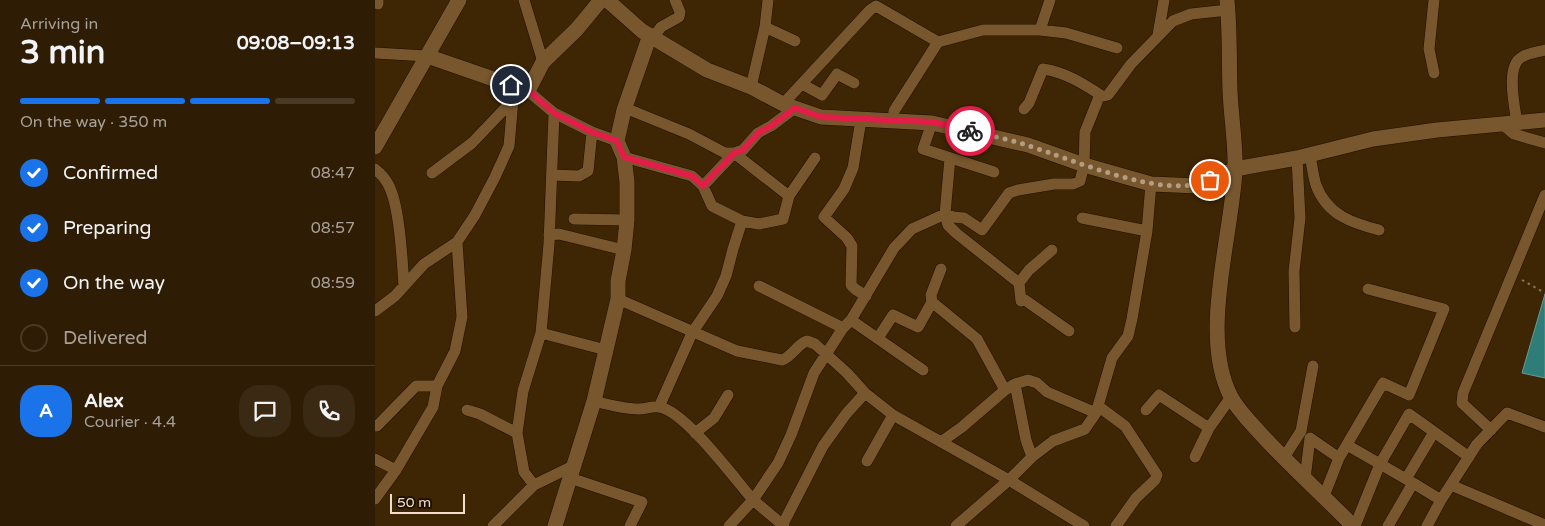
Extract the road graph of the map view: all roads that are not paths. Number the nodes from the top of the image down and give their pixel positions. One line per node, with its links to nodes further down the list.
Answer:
1 (459, 0): 21 (street)
2 (523, 0): 22 (street)
3 (601, 0): 22 (street)
4 (607, 0): 15 (street)
5 (675, 0): 15 (street)
6 (768, 0): 12 (street)
7 (1050, 0): 13 (street)
8 (1164, 0): 14 (street)
9 (1434, 0): 23 (street)
10 (880, 3): 17 (street); 25 (street)
11 (1228, 5): 14 (street); 50 (street)
12 (765, 27): 16 (street); 26 (street)
13 (1040, 30): 17 (street); 18 (street)
14 (1158, 34): 28 (street)
15 (651, 36): 26 (street); 32 (street)
16 (795, 42)
17 (938, 42): 36 (street)
18 (1117, 48)
19 (1545, 50): 38 (street)
20 (375, 53): 21 (street)
21 (427, 56): 27 (street); 42 (street)
22 (543, 62): 27 (street)
23 (1434, 73)
24 (854, 83): 25 (street)
25 (802, 84): 30 (street)
26 (751, 87): 30 (street)
27 (528, 90): 29 (street); 33 (street)
28 (1103, 96): 31 (street); 48 (street)
29 (513, 100): 52 (street); 66 (street)
30 (789, 106): 34 (street); 43 (street)
31 (1024, 109)
32 (624, 110): 40 (street); 43 (street)
33 (554, 113): 39 (street); 53 (street)
34 (861, 120): 36 (street); 74 (street)
35 (1545, 120): 38 (street)
36 (893, 121): 37 (street)
37 (933, 122): 47 (street); 48 (street)
38 (1510, 124): 41 (street); 45 (street)
39 (592, 132): 40 (street); 53 (street)
40 (617, 141): 44 (street)
41 (1545, 143)
42 (375, 147)
43 (734, 153): 55 (street); 57 (street)
44 (624, 157): 55 (street); 61 (street)
45 (1304, 157): 50 (street); 63 (street); 79 (street)
46 (815, 158): 57 (street)
47 (950, 158): 51 (street); 58 (street)
48 (1084, 165): 54 (street); 58 (street)
49 (375, 169): 71 (street)
50 (1235, 169): 54 (street); 92 (street)
51 (994, 172)
52 (432, 173)
53 (552, 175): 65 (street)
54 (1151, 184): 64 (street)
55 (703, 186): 62 (street)
56 (1545, 195): 102 (street)
57 (789, 196): 62 (street)
58 (945, 214): 70 (street); 74 (street)
59 (1082, 218): 64 (street)
60 (574, 219): 61 (street)
61 (627, 220): 67 (street)
62 (742, 221): 82 (street)
63 (1379, 230)
64 (1147, 231): 96 (street)
65 (549, 235): 67 (street); 81 (street)
66 (457, 242): 71 (street); 88 (street)
67 (624, 250): 75 (street)
68 (1052, 250): 70 (street)
69 (941, 269): 76 (street)
70 (1019, 283): 80 (street)
71 (404, 286): 77 (street)
72 (759, 286): 78 (street)
73 (1368, 289): 107 (street)
74 (866, 296): 78 (street)
75 (618, 299): 82 (street); 84 (street)
76 (932, 302): 83 (street); 89 (street)
77 (375, 311)
78 (847, 324): 83 (street); 85 (street)
79 (1295, 327)
80 (1069, 332)
81 (541, 333): 84 (street); 104 (street)
82 (692, 333): 85 (street); 94 (street)
83 (878, 338): 87 (street)
84 (606, 350): 93 (street)
85 (827, 355): 90 (street); 125 (street)
86 (1313, 366): 113 (street)
87 (923, 370)
88 (437, 386): 99 (street); 116 (street)
89 (1010, 387): 96 (street); 106 (street); 108 (street)
90 (865, 393): 98 (street); 133 (street)
91 (728, 396): 105 (street)
92 (1231, 397): 101 (street); 113 (street)
93 (594, 401): 94 (street); 117 (street)
94 (659, 407): 105 (street)
95 (467, 410): 104 (street)
96 (1097, 410): 108 (street); 137 (street)
97 (1146, 410): 101 (street)
98 (893, 416): 106 (street); 114 (street)
99 (375, 426)
100 (1545, 427): 102 (street)
101 (1209, 428): 109 (street)
102 (1491, 430): 110 (street)
103 (1434, 432): 110 (street); 115 (street); 120 (street)
104 (517, 433): 121 (street)
105 (695, 433): 125 (street)
106 (941, 442): 119 (street)
107 (1347, 445): 111 (street); 115 (street)
108 (1032, 457): 119 (street)
109 (1195, 457)
110 (1469, 457): 122 (street)
111 (1339, 458): 118 (street); 123 (street)
112 (375, 459): 116 (street)
113 (1283, 459): 118 (street)
114 (867, 461)
115 (1381, 464): 120 (street); 138 (street)
116 (396, 470): 124 (street)
117 (572, 472): 121 (street); 130 (street); 131 (street)
118 (1305, 479): 123 (street)
119 (1009, 480): 127 (street); 134 (street)
120 (1410, 481): 126 (street); 139 (street)
121 (534, 485): 129 (street)
122 (1451, 485): 126 (street); 128 (street)
123 (1324, 496): 138 (street)
124 (375, 499)
125 (753, 500): 132 (street); 133 (street)
126 (1441, 500): 140 (street)
127 (1066, 516): 135 (street); 136 (street)
128 (1545, 525)
129 (493, 526)
130 (555, 526)
131 (630, 526)
132 (729, 526)
133 (783, 526)
134 (956, 526)
135 (1060, 526)
136 (1084, 526)
137 (1116, 526)
138 (1354, 526)
139 (1388, 526)
140 (1427, 526)

